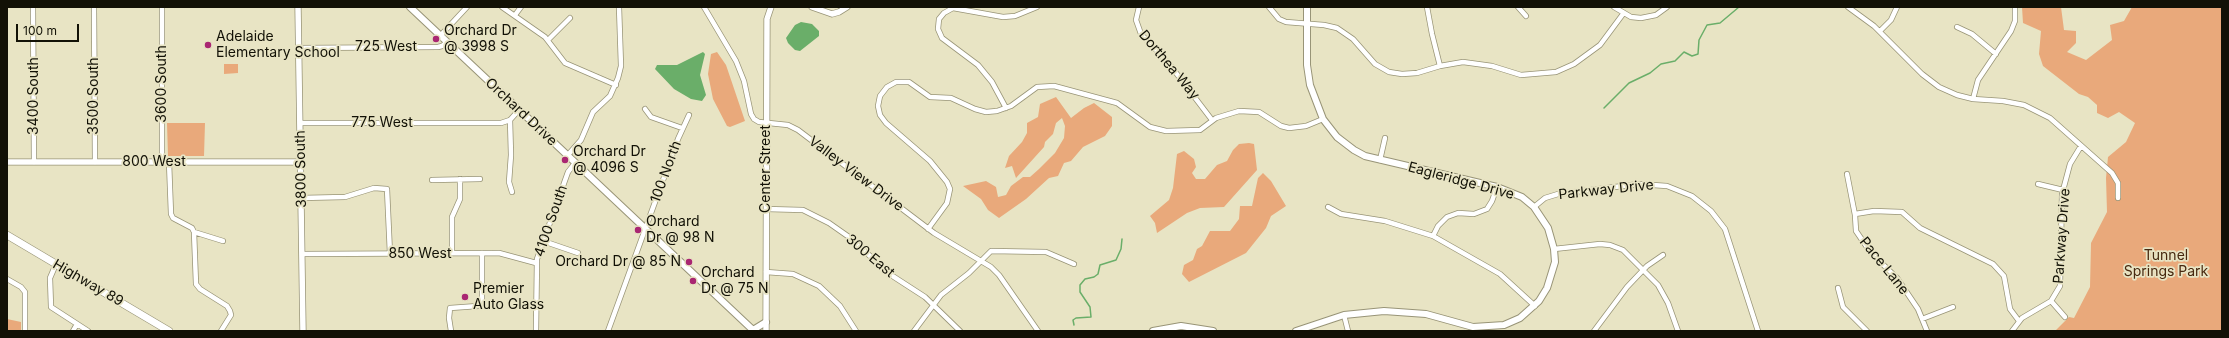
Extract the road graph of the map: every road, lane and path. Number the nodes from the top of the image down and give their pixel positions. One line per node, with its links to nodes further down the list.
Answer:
1 (33, 7): 55 (street, 3400 South)
2 (94, 7): 56 (street, 3500 South)
3 (162, 7): 57 (street, 3600 South)
4 (298, 7): 35 (street, 3800 South)
5 (410, 7): 32 (main road, Orchard Drive)
6 (467, 7): 32 (street)
7 (502, 7): 26 (street)
8 (521, 7): 26 (street)
9 (619, 7): 38 (street)
10 (704, 7): 47 (street, Valley View Drive)
11 (771, 7): 47 (street, Center Street)
12 (812, 7): 13 (street)
13 (847, 7)
14 (1037, 7): 40 (street)
15 (1139, 7): 46 (street, Dorthea Way)
16 (1269, 7): 29 (street)
17 (1307, 7): 29 (main road, Eagleridge Drive)
18 (1428, 7): 37 (street)
19 (1518, 7): 27 (street)
20 (1614, 7): 25 (street)
21 (1667, 7): 25 (street)
22 (1848, 7): 31 (street)
23 (1898, 7): 31 (street)
24 (2015, 7): 36 (street)
25 (1624, 14): 37 (street)
26 (515, 16): 33 (street)
27 (1526, 16)
28 (570, 18): 33 (street)
29 (1307, 24): 37 (street); 44 (main road, Eagleridge Drive)
30 (1957, 27): 36 (street)
31 (1880, 31): 39 (street)
32 (440, 36): 34 (main road, Orchard Drive)
33 (548, 40): 38 (street)
34 (447, 42): 35 (street, 725 West); 42 (main road, Orchard Drive)
35 (298, 48): 48 (street, 3800 South)
36 (1996, 54): 39 (street)
37 (1440, 66)
38 (616, 85): 52 (street)
39 (1973, 99): 51 (street)
40 (1006, 108): 46 (street); 75 (street)
41 (645, 109): 49 (street)
42 (519, 110): 45 (street); 52 (main road, Orchard Drive)
43 (689, 115): 49 (street, 100 North)
44 (1323, 119): 46 (street); 53 (main road, Eagleridge Drive)
45 (510, 120): 48 (street, 775 West); 68 (street)
46 (1212, 120)
47 (766, 122): 73 (street, Center Street); 75 (street, Valley View Drive)
48 (300, 123): 59 (street, 3800 South)
49 (682, 128): 76 (street, 100 North)
50 (1385, 138): 53 (street)
51 (2081, 146): 67 (street, Parkway Drive); 70 (street)
52 (567, 156): 60 (main road, Orchard Drive)
53 (1380, 160): 66 (main road, Eagleridge Drive)
54 (7, 162): 55 (street, 800 West)
55 (34, 162): 56 (street, 800 West)
56 (95, 162): 57 (street, 800 West)
57 (162, 162): 58 (street, 800 West)
58 (169, 162): 59 (street, 800 West); 77 (street)
59 (300, 162): 69 (street, 3800 South)
60 (575, 163): 76 (main road, Orchard Drive); 80 (street, 4100 South)
61 (1847, 174): 74 (street, Pace Lane)
62 (460, 179): 63 (street); 64 (street); 87 (street)
63 (480, 179)
64 (432, 180)
65 (2038, 184): 67 (street)
66 (1497, 187): 72 (main road, Eagleridge Drive); 79 (street)
67 (2063, 190): 97 (street, Parkway Drive)
68 (512, 192)
69 (301, 198): 85 (street, 3800 South); 86 (street)
70 (2118, 198)
71 (1328, 207): 79 (street)
72 (1534, 207): 82 (main road, Eagleridge Drive); 129 (street, Parkway Drive)
73 (766, 209): 94 (street, Center Street); 98 (street, 300 East)
74 (1855, 214): 103 (street, Pace Lane); 104 (street)
75 (928, 229): 89 (street, Valley View Drive)
76 (646, 230): 108 (main road, Orchard Drive); 117 (street, 100 North)
77 (194, 232): 81 (street); 113 (street)
78 (7, 235): 91 (main road, Highway 89)
79 (1433, 236): 99 (street)
80 (543, 240): 84 (street); 90 (street, 4100 South)
81 (223, 242)
82 (1554, 249): 93 (street); 99 (main road, Eagleridge Drive)
83 (482, 253): 87 (street, 850 West); 90 (street, 850 West); 115 (street)
84 (578, 253)
85 (302, 254): 86 (street, 850 West); 114 (street, 3800 South)
86 (390, 254): 87 (street, 850 West)
87 (452, 254)
88 (1663, 255): 93 (street)
89 (980, 260): 92 (street); 98 (street); 122 (street, Valley View Drive)
90 (536, 263): 116 (street, 4100 South)
91 (56, 264): 106 (street); 112 (main road, Highway 89)
92 (1074, 264)
93 (1644, 269): 127 (street); 128 (street)
94 (766, 272): 105 (street, Center Street); 119 (street)
95 (7, 279): 109 (street)
96 (1838, 288): 130 (street)
97 (2051, 301): 102 (street); 104 (street, Parkway Drive)
98 (933, 304): 120 (street); 121 (street, 300 East)
99 (1535, 306): 107 (main road, Eagleridge Drive)
100 (1953, 307): 103 (street)
101 (1344, 315): 107 (main road, Eagleridge Drive); 125 (main road, Eagleridge Drive); 126 (street)
102 (2065, 317)
103 (1922, 319): 131 (street, Pace Lane)
104 (2019, 321): 132 (street, Parkway Drive)
105 (766, 322): 108 (main road); 118 (street, Center Street)
106 (77, 324): 110 (street); 111 (street)
107 (1485, 329)
108 (754, 330)
109 (25, 331)
110 (74, 331)
111 (88, 331)
112 (169, 331)
113 (221, 331)
114 (303, 331)
115 (451, 331)
116 (536, 331)
117 (608, 331)
118 (766, 331)
119 (856, 331)
120 (914, 331)
121 (960, 331)
122 (1038, 331)
123 (1153, 331): 124 (main road)
124 (1213, 331)
125 (1296, 331)
126 (1348, 331)
127 (1594, 331)
128 (1678, 331)
129 (1758, 331)
130 (1867, 331)
131 (1927, 331)
132 (2012, 331)

